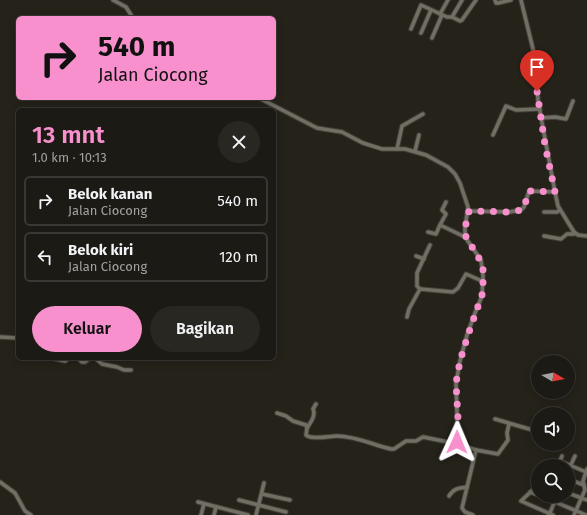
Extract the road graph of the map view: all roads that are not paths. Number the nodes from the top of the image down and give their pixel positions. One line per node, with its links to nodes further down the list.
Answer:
1 (113, 0): 10 (street)
2 (448, 0): 9 (street)
3 (462, 0): 11 (street)
4 (476, 0): 11 (street)
5 (495, 0): 6 (street)
6 (509, 0)
7 (521, 0): 17 (street)
8 (431, 10): 9 (street); 12 (street); 13 (street)
9 (441, 14): 11 (street); 14 (street)
10 (132, 16)
11 (452, 18)
12 (411, 29)
13 (421, 33)
14 (432, 38)
15 (263, 100): 22 (street)
16 (573, 101): 19 (street)
17 (540, 109): 19 (street); 21 (street)
18 (423, 114): 22 (street)
19 (541, 118): 24 (street)
20 (419, 135): 23 (street)
21 (493, 135)
22 (397, 149): 23 (street)
23 (415, 151): 27 (street)
24 (555, 192): 26 (street); 27 (street)
25 (446, 202): 29 (street)
26 (560, 210): 28 (street); 33 (street)
27 (469, 211): 34 (street)
28 (544, 212)
29 (440, 225): 30 (street); 34 (street)
30 (428, 232)
31 (574, 234): 32 (street)
32 (544, 236)
33 (587, 236)
34 (466, 237): 38 (street)
35 (430, 245): 37 (street)
36 (416, 256): 37 (street)
37 (424, 259): 39 (street)
38 (482, 281): 39 (street); 51 (street)
39 (420, 289): 40 (street)
40 (407, 317)
41 (0, 337): 42 (street)
42 (16, 338)
43 (97, 360): 44 (street)
44 (131, 370)
45 (316, 404): 49 (street)
46 (277, 413): 49 (street)
47 (494, 419): 48 (street)
48 (509, 424): 50 (street); 52 (street)
49 (307, 428): 51 (street)
50 (531, 431)
51 (458, 444): 52 (street)
52 (476, 450): 63 (street)
53 (562, 456): 55 (street)
54 (575, 456): 56 (street)
55 (561, 459)
56 (574, 459)
57 (575, 466): 58 (street)
58 (586, 470): 62 (street)
59 (0, 482): 83 (street)
60 (575, 482): 62 (street)
61 (264, 483): 65 (street)
62 (584, 485): 68 (street)
63 (467, 487): 66 (street); 81 (street)
64 (530, 492): 82 (street)
65 (262, 494): 70 (street); 76 (street)
66 (450, 496)
67 (575, 496): 68 (street)
68 (582, 498): 71 (street); 79 (street)
69 (239, 500): 76 (street)
70 (290, 500)
71 (587, 500)
72 (198, 502): 75 (street)
73 (554, 503): 82 (street)
74 (560, 503): 79 (street)
75 (204, 504): 77 (street); 84 (street)
76 (259, 505): 80 (street); 88 (street)
77 (216, 507): 78 (street); 85 (street)
78 (227, 510): 86 (street); 87 (street)
79 (576, 510): 90 (street); 91 (street)
80 (286, 512)
81 (462, 513): 89 (street)
82 (551, 514)
83 (31, 515)
84 (201, 515)
85 (214, 515)
86 (225, 515)
87 (248, 515)
88 (256, 515)
89 (473, 515)
90 (574, 515)
91 (586, 515)

